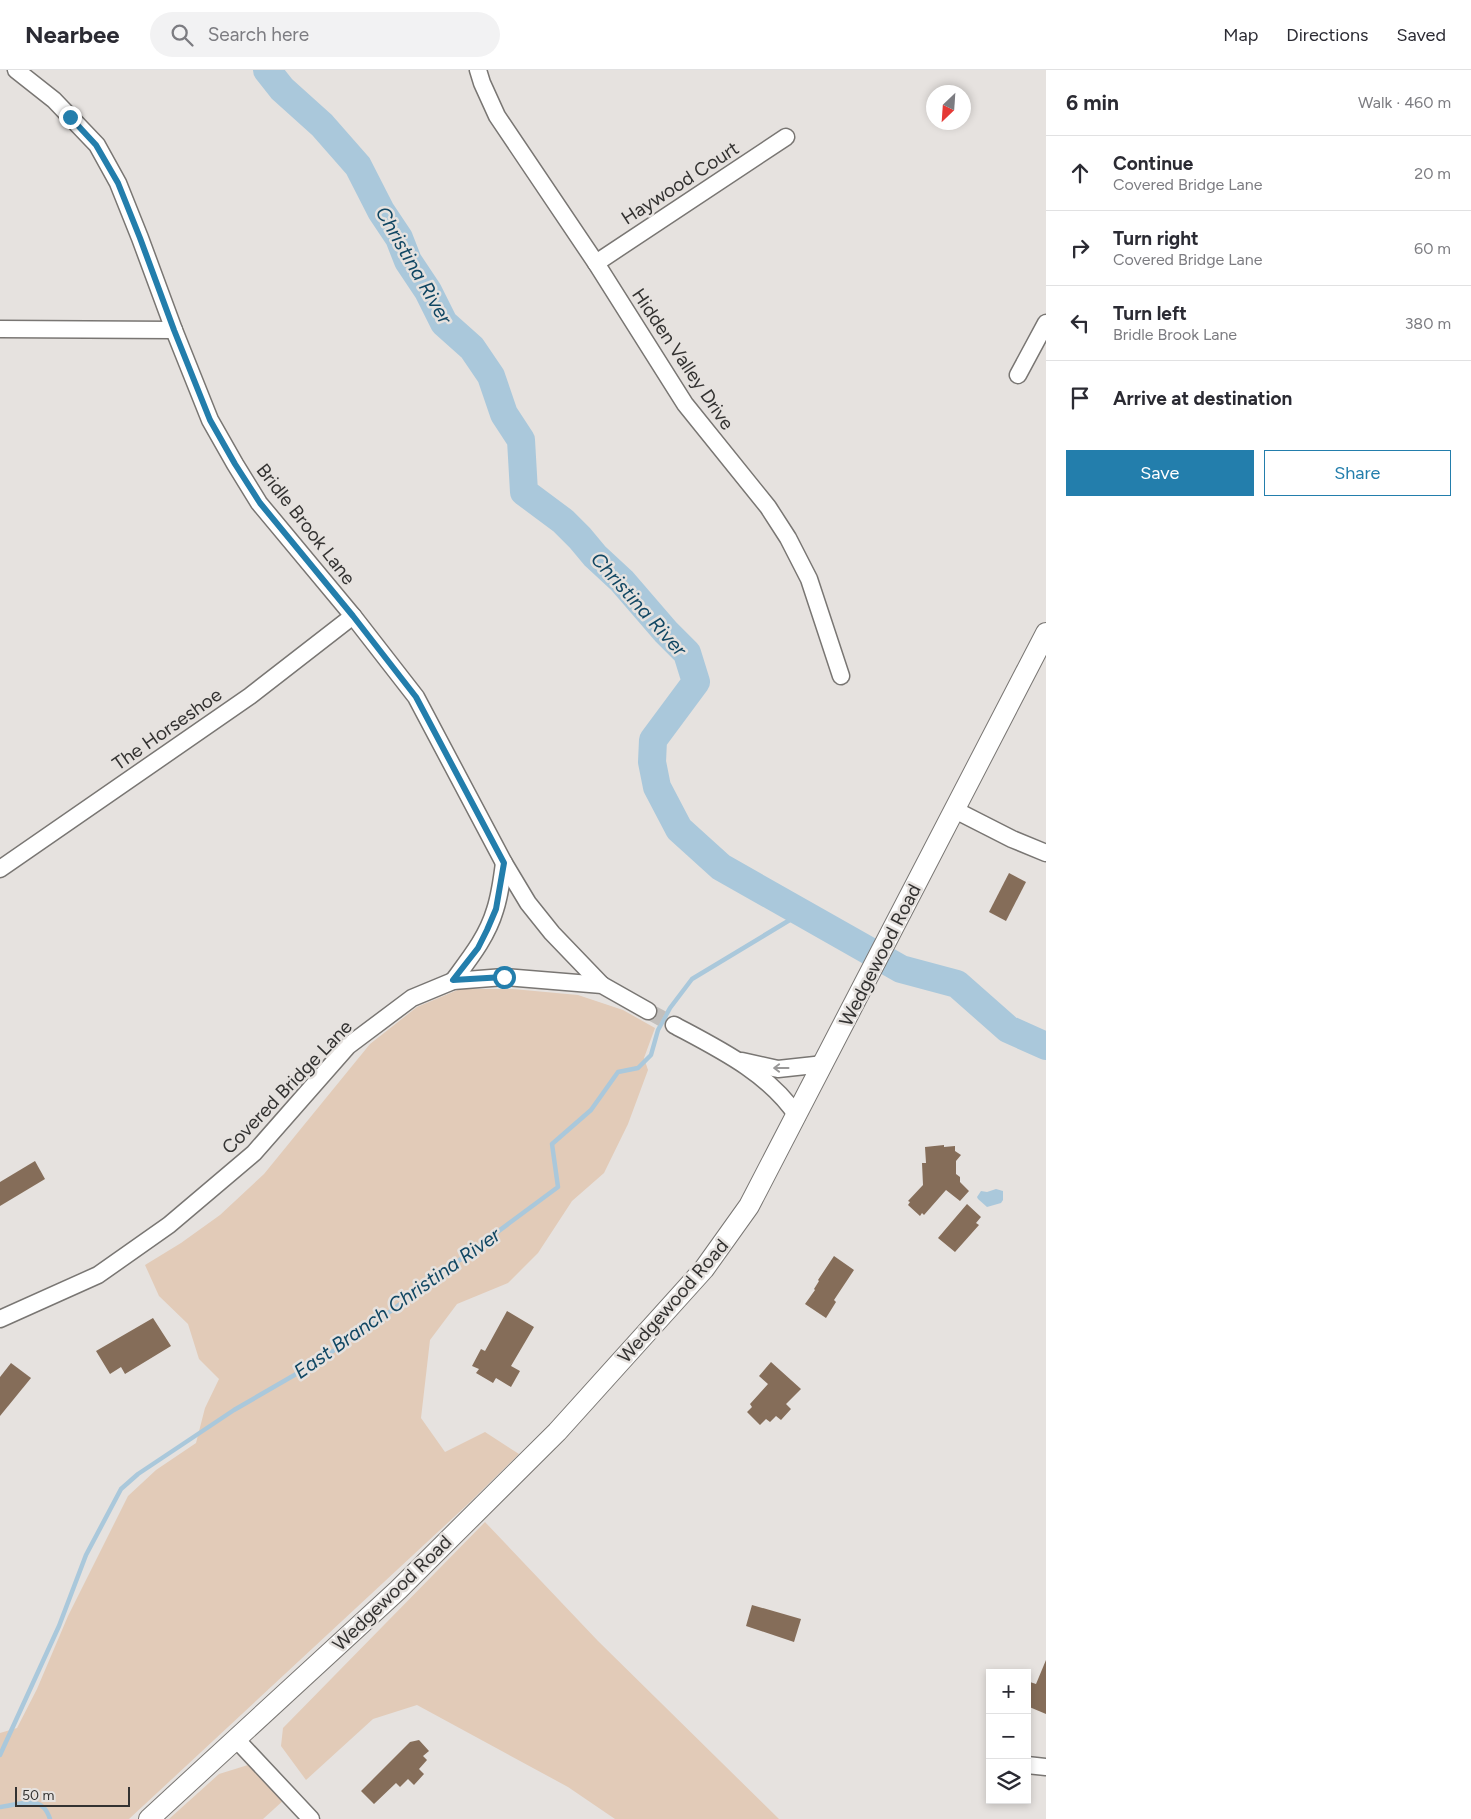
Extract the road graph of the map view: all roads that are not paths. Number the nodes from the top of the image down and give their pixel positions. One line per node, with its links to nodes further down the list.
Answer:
1 (16, 70): 7 (street, Bridle Brook Lane)
2 (478, 70): 4 (street, Hidden Valley Drive)
3 (786, 137): 4 (street, Haywood Court)
4 (596, 263): 11 (street, Hidden Valley Drive)
5 (1046, 323): 8 (street)
6 (0, 329): 7 (street)
7 (174, 330): 9 (street, Bridle Brook Lane)
8 (1018, 375)
9 (353, 616): 14 (street, Bridle Brook Lane); 15 (street, The Horseshoe)
10 (1046, 633): 12 (street, Wedgewood Road)
11 (841, 676)
12 (955, 810): 13 (street); 21 (street, Wedgewood Road)
13 (1046, 854)
14 (504, 863): 16 (street, Covered Bridge Lane); 17 (street, Bridle Brook Lane)
15 (0, 869)
16 (453, 980): 17 (street, Covered Bridge Lane); 23 (street, Covered Bridge Lane)
17 (602, 985): 18 (street, Covered Bridge Lane)
18 (648, 1011)
19 (674, 1025): 20 (street)
20 (739, 1060): 21 (street, one-way to 20); 22 (street)
21 (824, 1064): 22 (street, Wedgewood Road)
22 (797, 1116): 24 (street, Wedgewood Road)
23 (0, 1319)
24 (236, 1739): 27 (street, Wedgewood Road); 28 (street)
25 (1031, 1765): 26 (street)
26 (1046, 1767)
27 (149, 1819)
28 (311, 1819)

